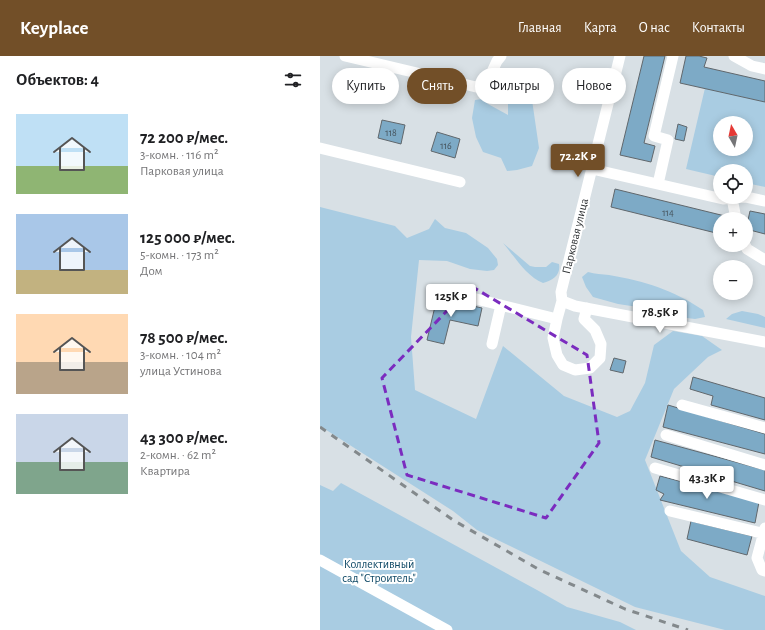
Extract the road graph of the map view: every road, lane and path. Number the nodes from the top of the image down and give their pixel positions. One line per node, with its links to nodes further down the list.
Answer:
1 (345, 56): 2 (street)
2 (501, 56)
3 (620, 56): 8 (street, Парковая улица)
4 (673, 56): 10 (street)
5 (734, 56): 6 (street)
6 (765, 69)
7 (320, 148): 9 (street)
8 (592, 169): 10 (street); 17 (street, Парковая улица)
9 (460, 182)
10 (658, 184): 11 (street)
11 (713, 197)
12 (753, 198): 13 (street)
13 (765, 201)
14 (752, 252): 15 (street)
15 (765, 260)
16 (440, 290): 18 (street)
17 (562, 301): 19 (street); 20 (street, Парковая улица)
18 (501, 305): 20 (street); 22 (street)
19 (587, 308): 20 (street, Парковая улица); 21 (street)
20 (557, 319)
21 (765, 342)
22 (492, 344)
23 (682, 405): 24 (street)
24 (765, 428)
25 (666, 435): 26 (street)
26 (765, 465)
27 (655, 468): 28 (street)
28 (765, 500)
29 (670, 511): 30 (street)
30 (764, 532): 32 (street)
31 (320, 560): 33 (street)
32 (765, 571)
33 (447, 630)

